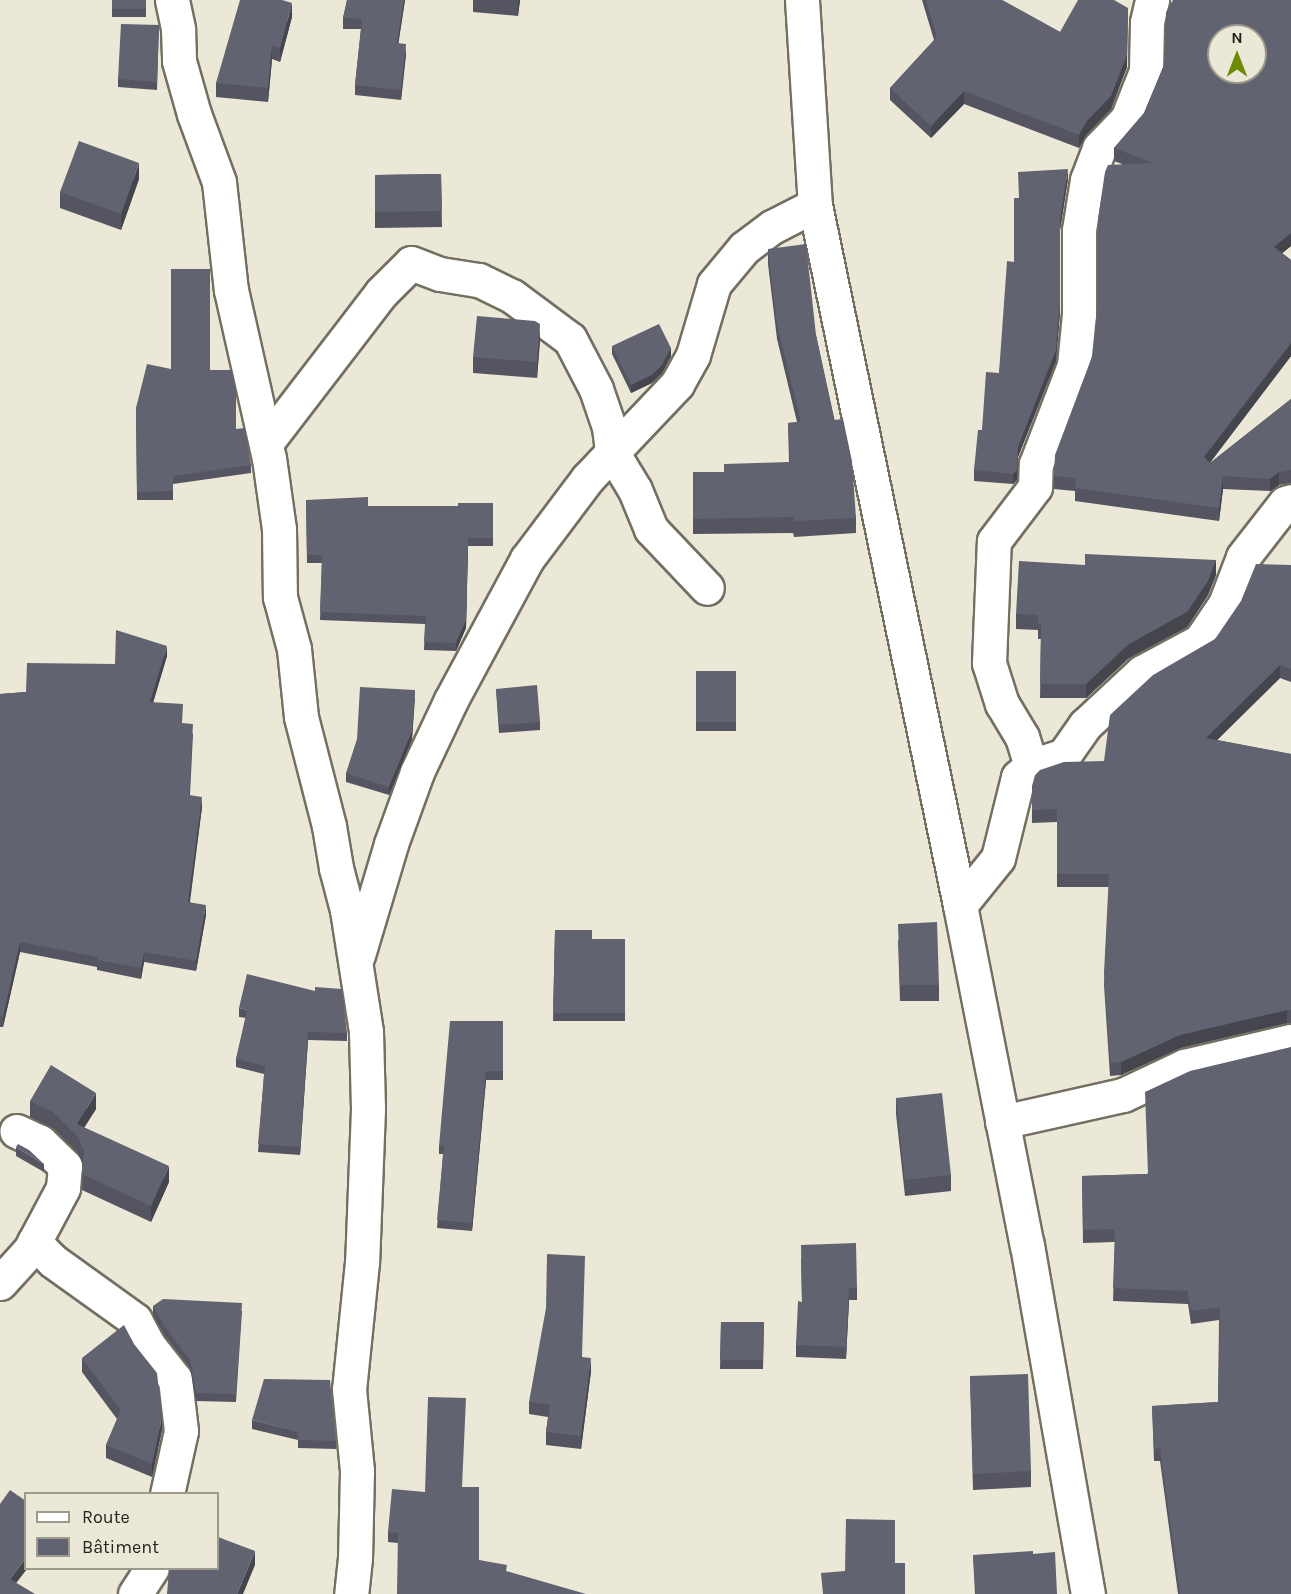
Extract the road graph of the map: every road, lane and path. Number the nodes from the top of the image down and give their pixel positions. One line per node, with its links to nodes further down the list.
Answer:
1 (172, 0): 5 (street)
2 (801, 0): 4 (street)
3 (1152, 0): 9 (street)
4 (815, 205): 6 (street); 10 (street)
5 (266, 443): 6 (street); 11 (street)
6 (612, 452): 8 (street); 11 (street)
7 (1291, 501): 9 (street)
8 (707, 588)
9 (1031, 766): 10 (street)
10 (960, 905): 13 (street)
11 (356, 963): 20 (street)
12 (1291, 1041): 13 (street)
13 (1002, 1122): 21 (street)
14 (16, 1131): 15 (street)
15 (34, 1242): 16 (street); 17 (street)
16 (0, 1283)
17 (167, 1492)
18 (151, 1570): 19 (street)
19 (135, 1594)
20 (351, 1594)
21 (1088, 1594)

